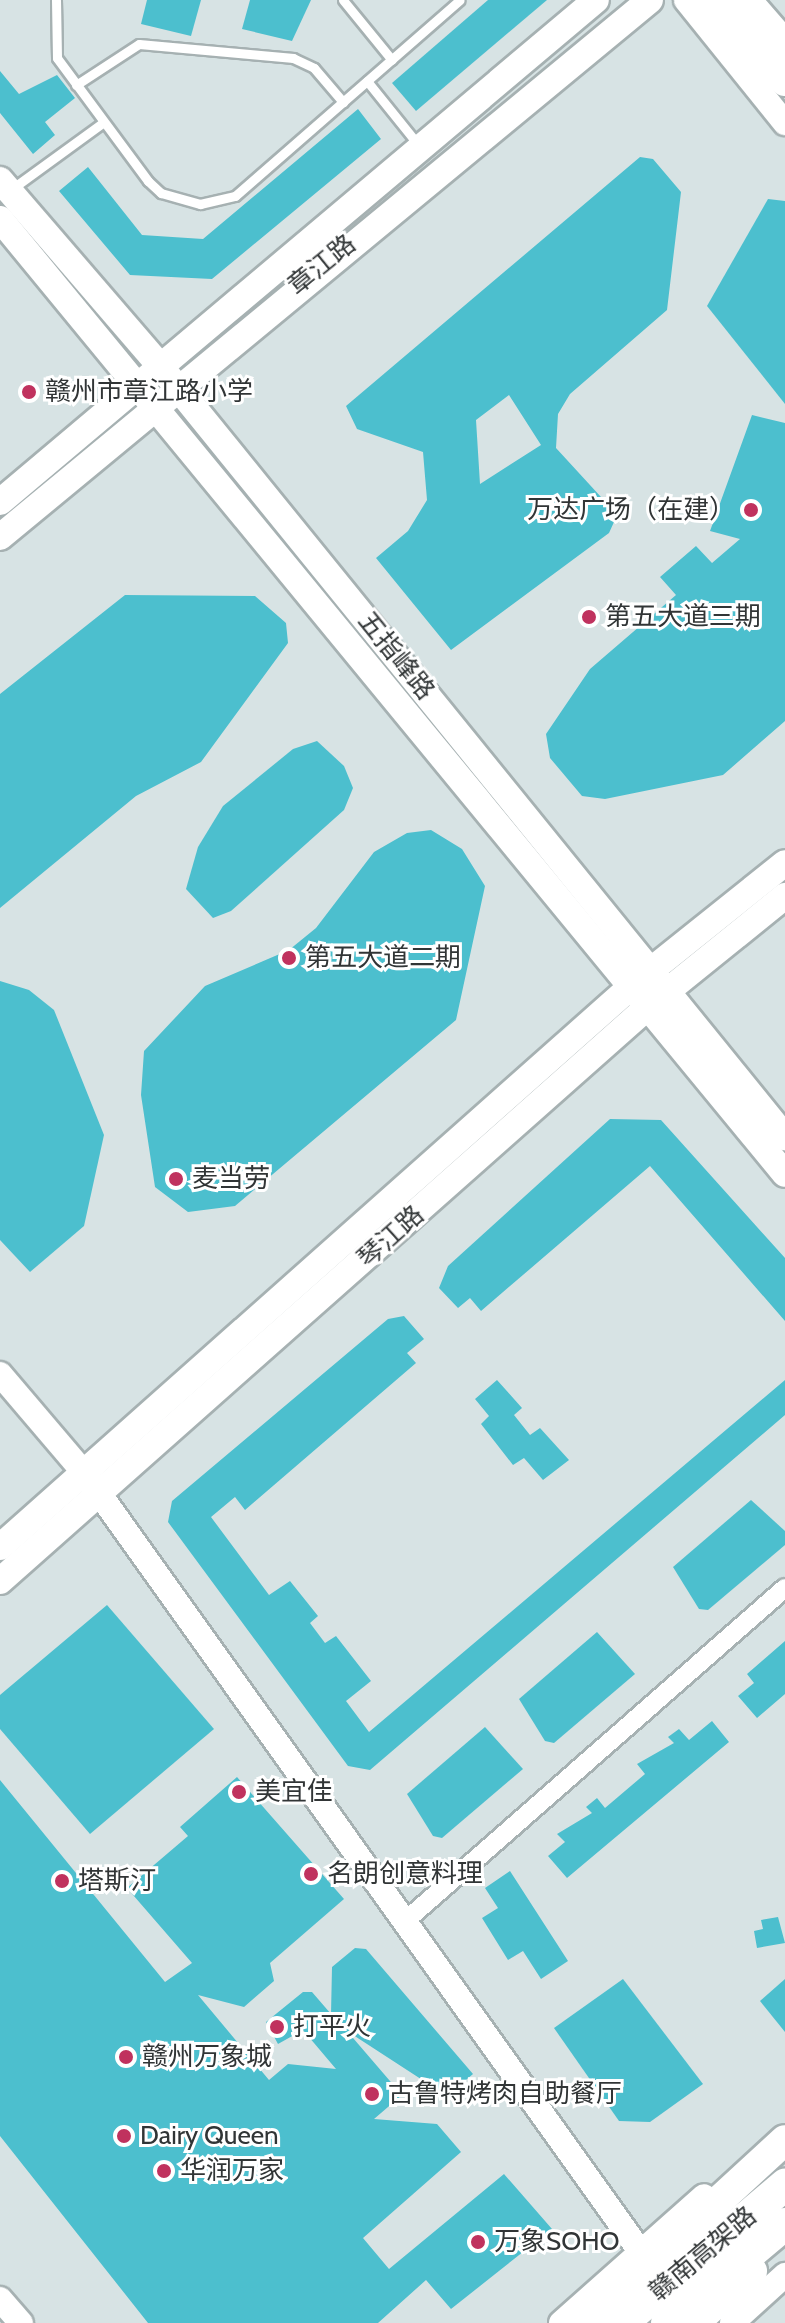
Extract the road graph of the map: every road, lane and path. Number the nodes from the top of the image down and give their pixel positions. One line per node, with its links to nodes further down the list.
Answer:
1 (56, 0): 15 (lane)
2 (343, 0): 12 (lane)
3 (460, 0): 12 (lane)
4 (596, 0): 19 (main road, 章江路)
5 (650, 0): 22 (main road, 章江路)
6 (686, 0): 18 (street)
7 (715, 0): 14 (main road)
8 (746, 0): 11 (main road)
9 (764, 0): 10 (street)
10 (785, 24)
11 (785, 45)
12 (392, 60): 13 (lane)
13 (367, 81): 16 (lane); 19 (lane)
14 (785, 81)
15 (76, 85): 16 (lane); 17 (lane)
16 (343, 102): 17 (lane)
17 (104, 122): 20 (lane)
18 (785, 123)
19 (420, 148): 22 (main road, 章江路)
20 (4, 186): 22 (main road, 五指峰路)
21 (0, 219): 23 (main road, 五指峰路)
22 (168, 376): 23 (main road, 章江路); 24 (main road, 章江路); 29 (main road, 五指峰路)
23 (137, 383): 24 (main road, 五指峰路); 25 (main road, 章江路)
24 (155, 405): 26 (main road, 章江路); 29 (main road, 五指峰路)
25 (0, 502)
26 (0, 537)
27 (785, 863): 29 (main road, 琴江路)
28 (785, 896): 30 (main road, 琴江路)
29 (643, 977): 30 (main road, 五指峰路); 34 (main road, 琴江路)
30 (660, 998): 31 (main road, 五指峰路); 32 (main road, 五指峰路); 34 (main road, 琴江路)
31 (785, 1137)
32 (785, 1174)
33 (0, 1374): 34 (street)
34 (93, 1486): 35 (main road, 琴江路); 36 (main road, 琴江路); 38 (street)
35 (0, 1547)
36 (0, 1581)
37 (785, 1588): 38 (street)
38 (403, 1923): 44 (street)
39 (785, 2127): 44 (street)
40 (785, 2140): 49 (main road)
41 (785, 2185): 50 (highway, 赣南高架路)
42 (785, 2224): 51 (highway, 赣南高架路)
43 (785, 2241): 52 (main road)
44 (640, 2251): 48 (street)
45 (785, 2275): 53 (street)
46 (0, 2299): 47 (street)
47 (21, 2323)
48 (561, 2323)
49 (586, 2323)
50 (622, 2323)
51 (667, 2323)
52 (694, 2323)
53 (732, 2323)

